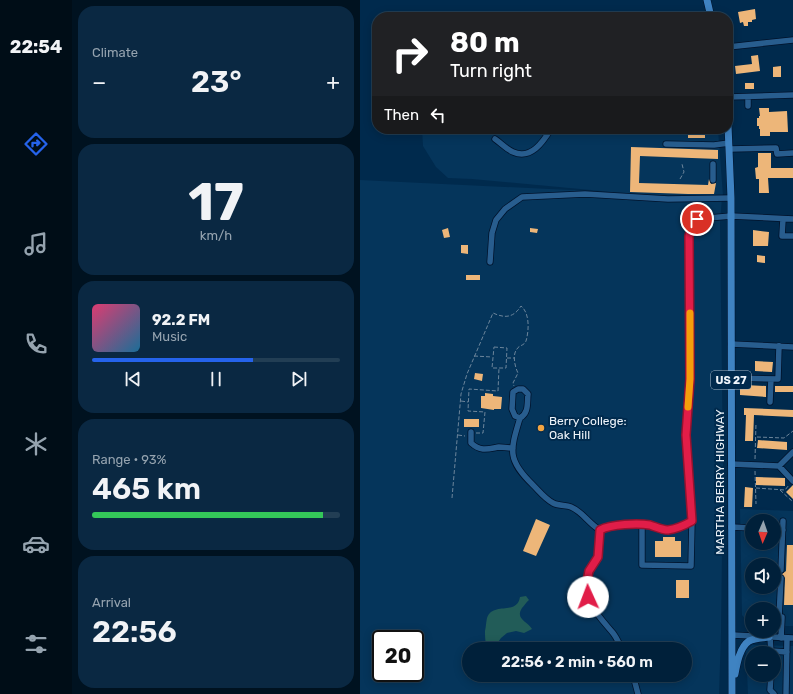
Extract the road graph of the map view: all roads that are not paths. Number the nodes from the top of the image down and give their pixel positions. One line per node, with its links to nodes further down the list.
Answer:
1 (707, 0): 2 (main road)
2 (710, 12)
3 (793, 40): 4 (street)
4 (733, 46)
5 (793, 95): 7 (street)
6 (733, 97): 7 (street)
7 (748, 97): 8 (street)
8 (748, 106)
9 (548, 134): 11 (street)
10 (729, 134): 13 (main road, MARTHA BERRY HIGHWAY / US 27)
11 (495, 139)
12 (666, 144): 13 (street)
13 (730, 146): 14 (street); 17 (main road, MARTHA BERRY HIGHWAY / US 27)
14 (793, 153)
15 (713, 164): 16 (street)
16 (713, 180)
17 (731, 198): 18 (main road, MARTHA BERRY HIGHWAY / US 27); 22 (street)
18 (731, 216): 19 (street); 23 (main road, MARTHA BERRY HIGHWAY / US 27); 36 (street)
19 (783, 219): 20 (street); 21 (street)
20 (793, 219)
21 (793, 236)
22 (490, 262)
23 (731, 344): 24 (street); 26 (main road, MARTHA BERRY HIGHWAY / US 27)
24 (779, 346): 25 (street); 27 (street)
25 (793, 347)
26 (731, 378): 27 (street); 33 (main road, MARTHA BERRY HIGHWAY / US 27)
27 (771, 379): 28 (street)
28 (770, 402)
29 (520, 418): 29 (street); 31 (street)
30 (471, 434): 31 (street)
31 (513, 448): 41 (street)
32 (793, 452): 34 (street)
33 (731, 464): 34 (street); 39 (main road, MARTHA BERRY HIGHWAY / US 27)
34 (779, 466): 35 (street)
35 (793, 481)
36 (692, 521): 38 (street); 38 (street)
37 (783, 521): 42 (street)
38 (642, 525): 41 (street)
39 (731, 527): 40 (street); 45 (main road, MARTHA BERRY HIGHWAY / US 27)
40 (745, 528)
41 (600, 530): 49 (street)
42 (783, 530): 43 (street)
43 (781, 570)
44 (781, 594): 48 (street)
45 (732, 635): 46 (street); 54 (main road, MARTHA BERRY HIGHWAY / US 27)
46 (745, 636)
47 (765, 638): 54 (main road)
48 (787, 638): 51 (street)
49 (618, 642)
50 (781, 652): 51 (street)
51 (787, 652): 58 (street)
52 (635, 682): 55 (street)
53 (771, 682): 56 (street)
54 (732, 693)
55 (638, 694)
56 (774, 694): 57 (street)
57 (779, 694)
58 (786, 694)

